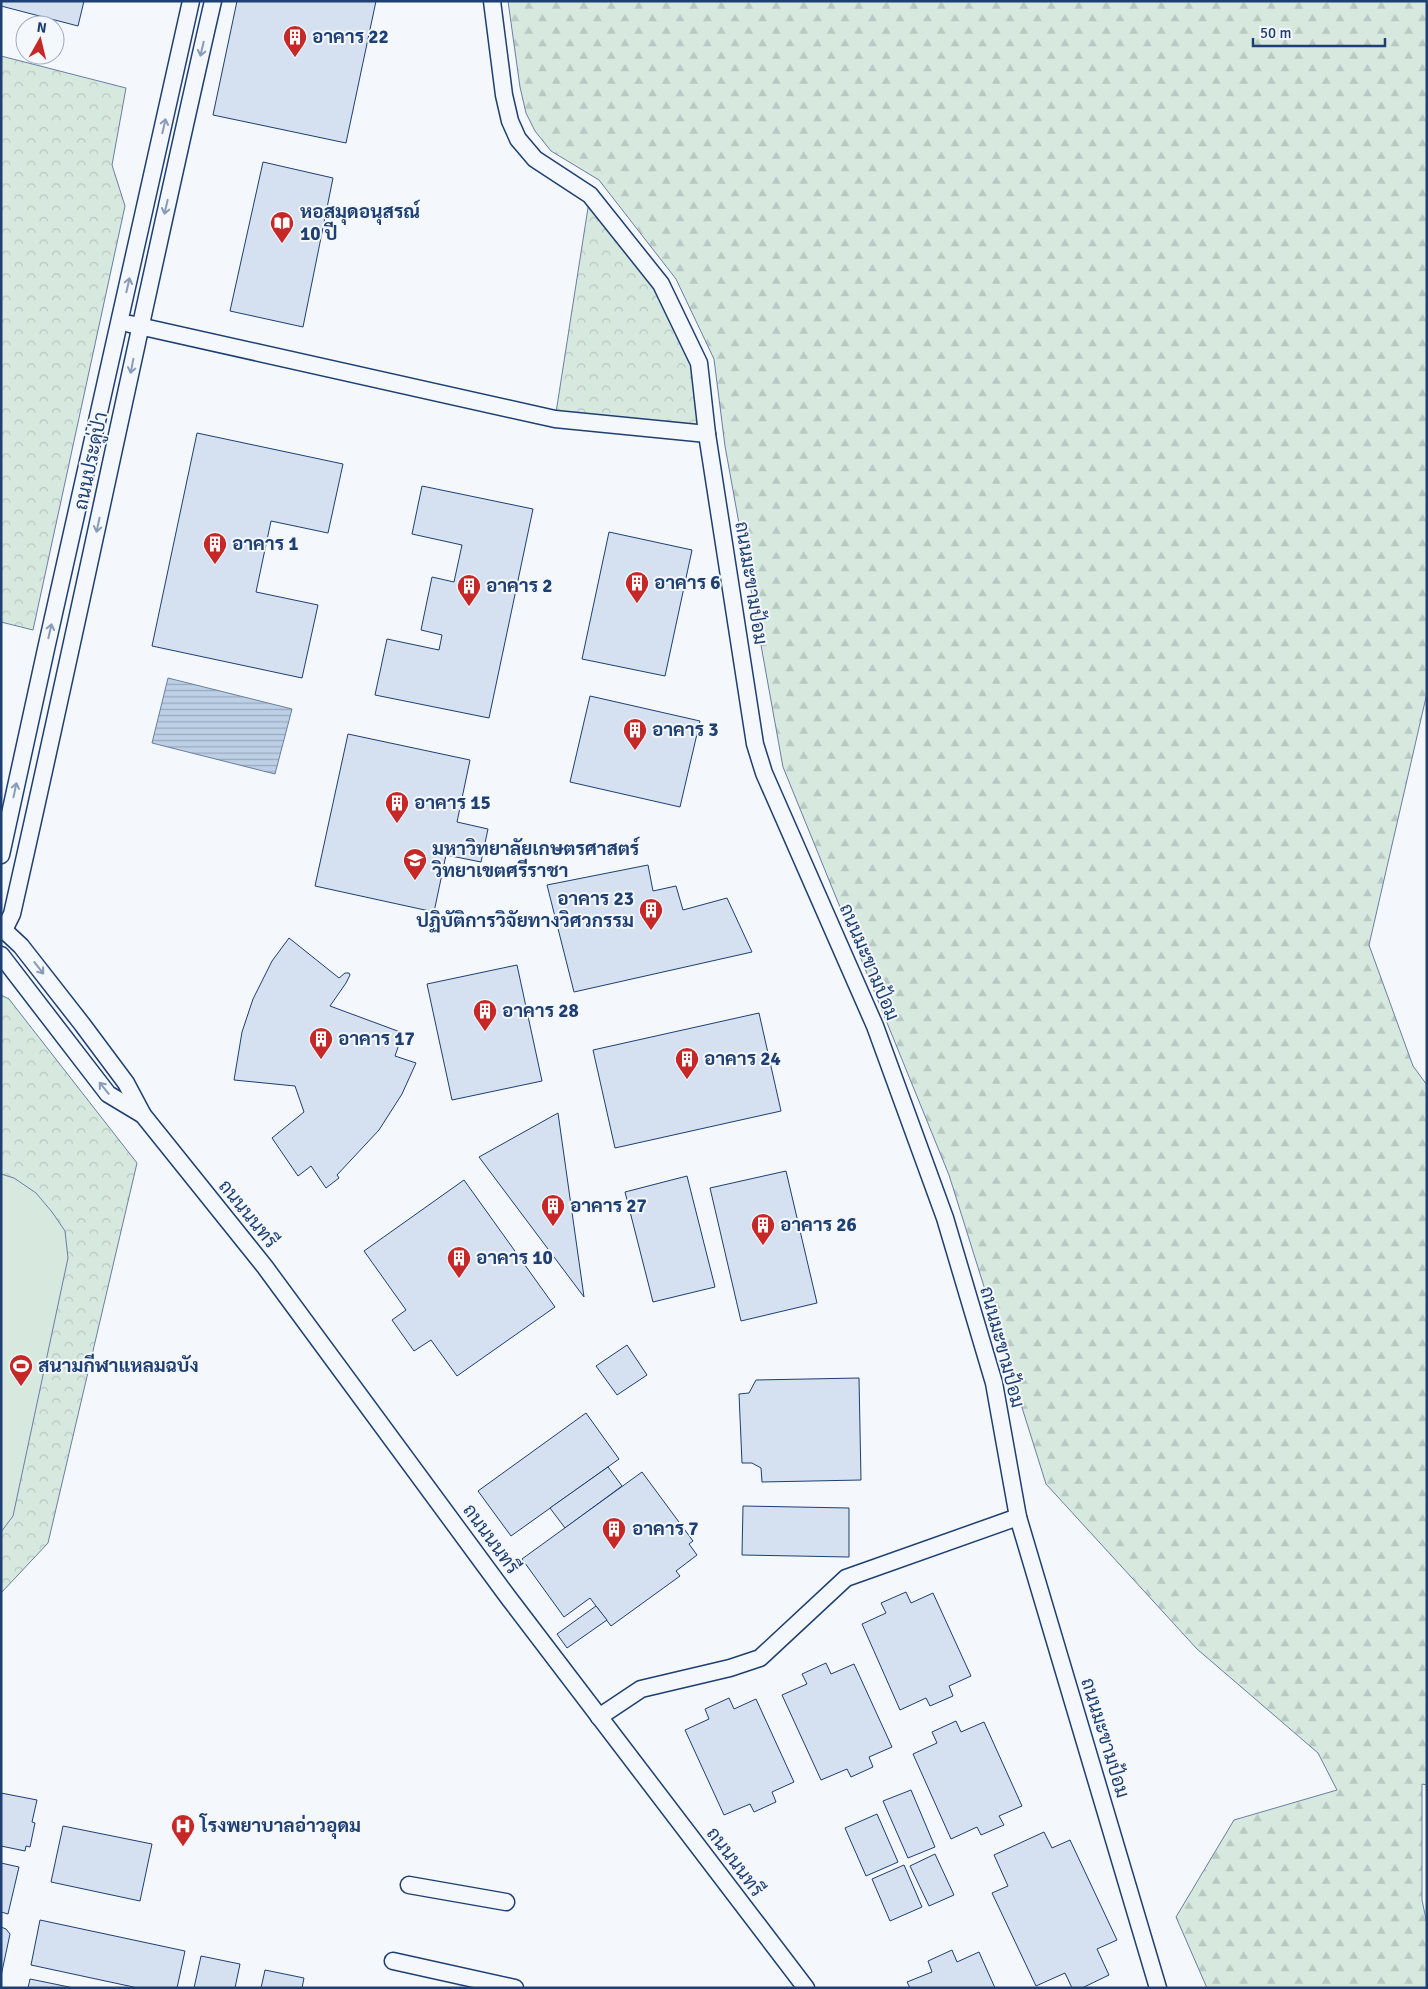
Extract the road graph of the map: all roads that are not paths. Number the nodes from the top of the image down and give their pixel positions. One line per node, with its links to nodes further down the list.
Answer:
1 (192, 1): 4 (street, ถนนประดู่ป่า, one-way to 1)
2 (213, 1): 5 (street, ถนนประดู่ป่า, one-way to 5)
3 (492, 1): 6 (street, ถนนมะขามป้อม)
4 (120, 321): 5 (street); 7 (street, ถนนประดู่ป่า, one-way to 4)
5 (140, 326): 6 (street); 8 (street, ถนนประดู่ป่า, one-way to 8)
6 (707, 434): 11 (street, ถนนมะขามป้อม)
7 (1, 855)
8 (3, 933): 10 (street, ถนนนนทรี, one-way to 10)
9 (1, 954): 10 (street, ถนนนนทรี, one-way to 9)
10 (143, 1115): 12 (street, ถนนนนทรี)
11 (1018, 1517): 12 (street); 18 (street, ถนนมะขามป้อม)
12 (599, 1717): 17 (street, ถนนนนทรี)
13 (409, 1885): 14 (street)
14 (506, 1902)
15 (393, 1961): 16 (street)
16 (515, 1988)
17 (806, 1988)
18 (1158, 1988)

